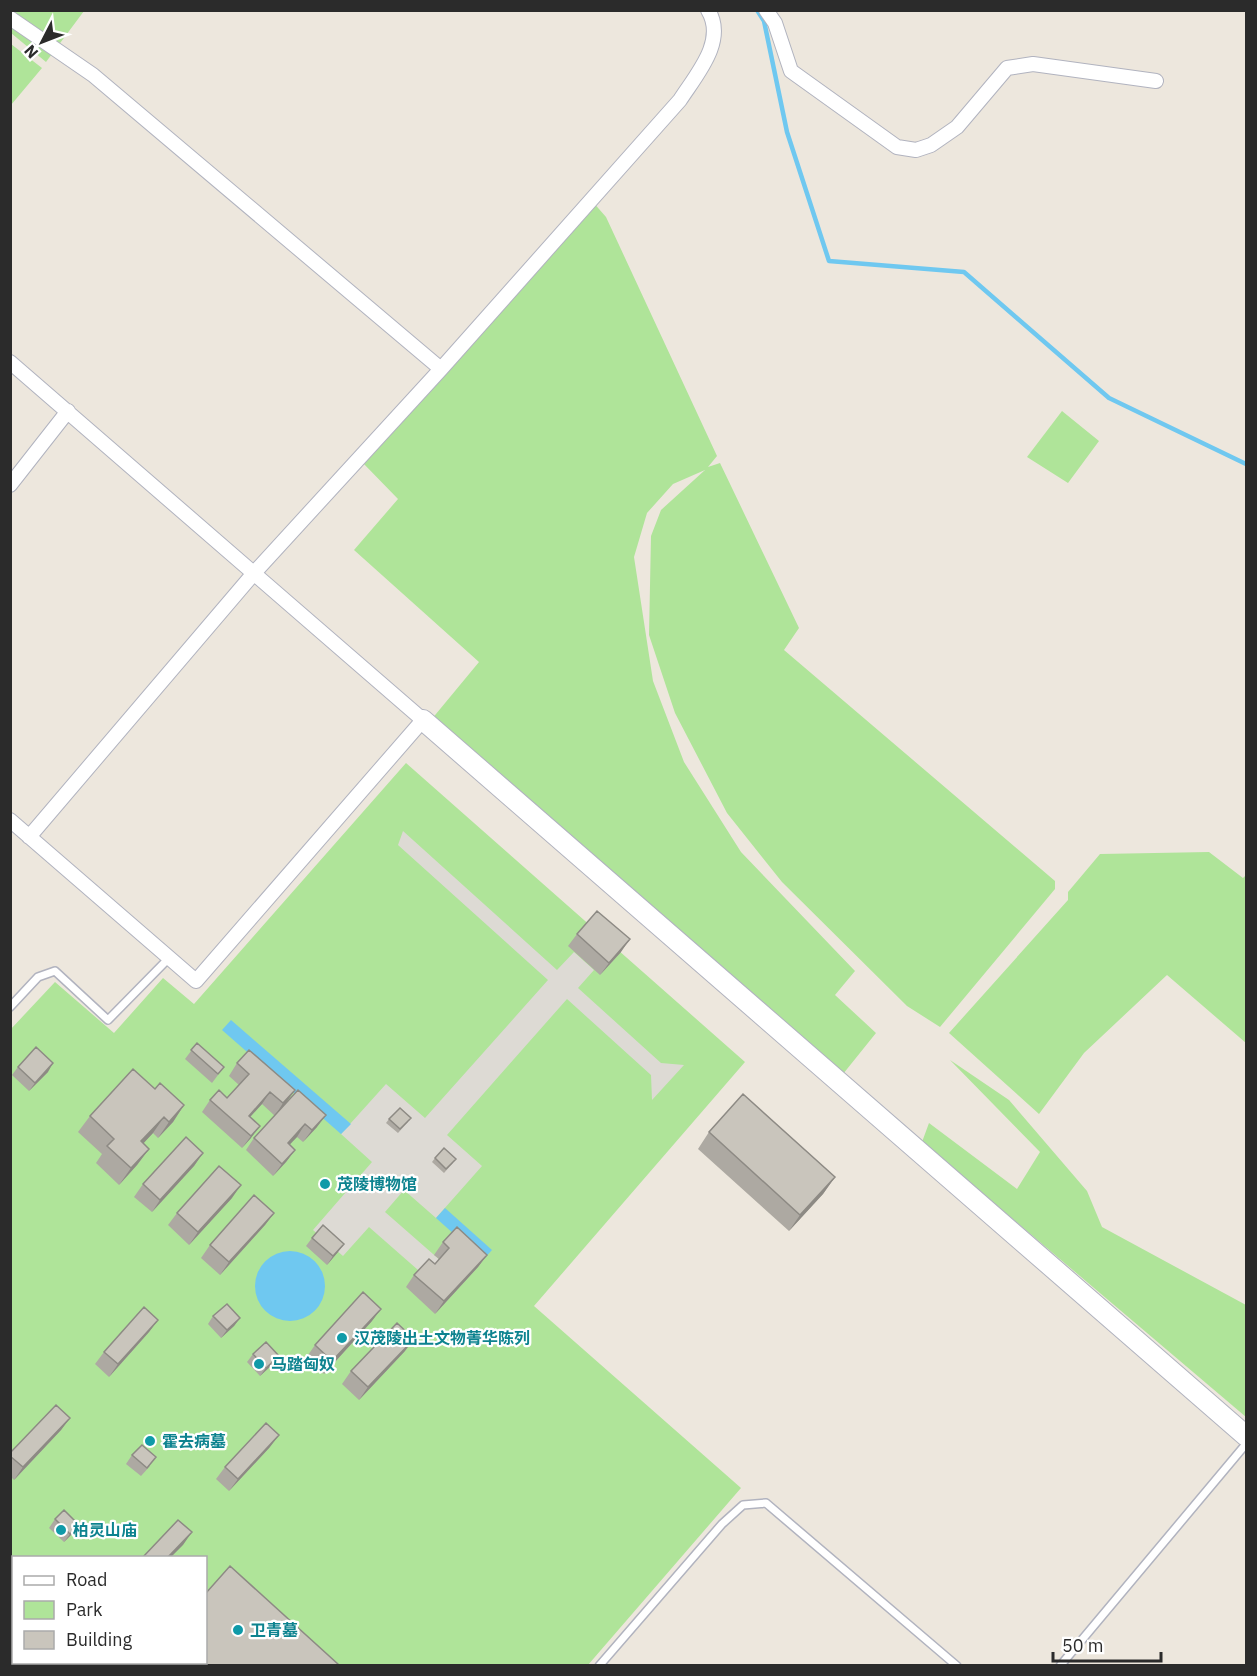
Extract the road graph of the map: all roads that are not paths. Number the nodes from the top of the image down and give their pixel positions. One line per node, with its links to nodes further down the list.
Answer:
1 (708, 10): 6 (street)
2 (766, 10): 4 (street)
3 (10, 18): 6 (street)
4 (1156, 81)
5 (10, 362): 7 (street)
6 (441, 369): 9 (street)
7 (68, 411): 8 (street); 9 (street)
8 (10, 485)
9 (254, 573): 10 (street); 12 (street)
10 (423, 720): 13 (street); 15 (main road)
11 (10, 820): 12 (street)
12 (29, 837): 13 (street)
13 (169, 958): 14 (lane)
14 (10, 1007)
15 (1246, 1436)
16 (1246, 1444): 19 (lane)
17 (600, 1665): 18 (lane)
18 (957, 1665)
19 (1060, 1665)

